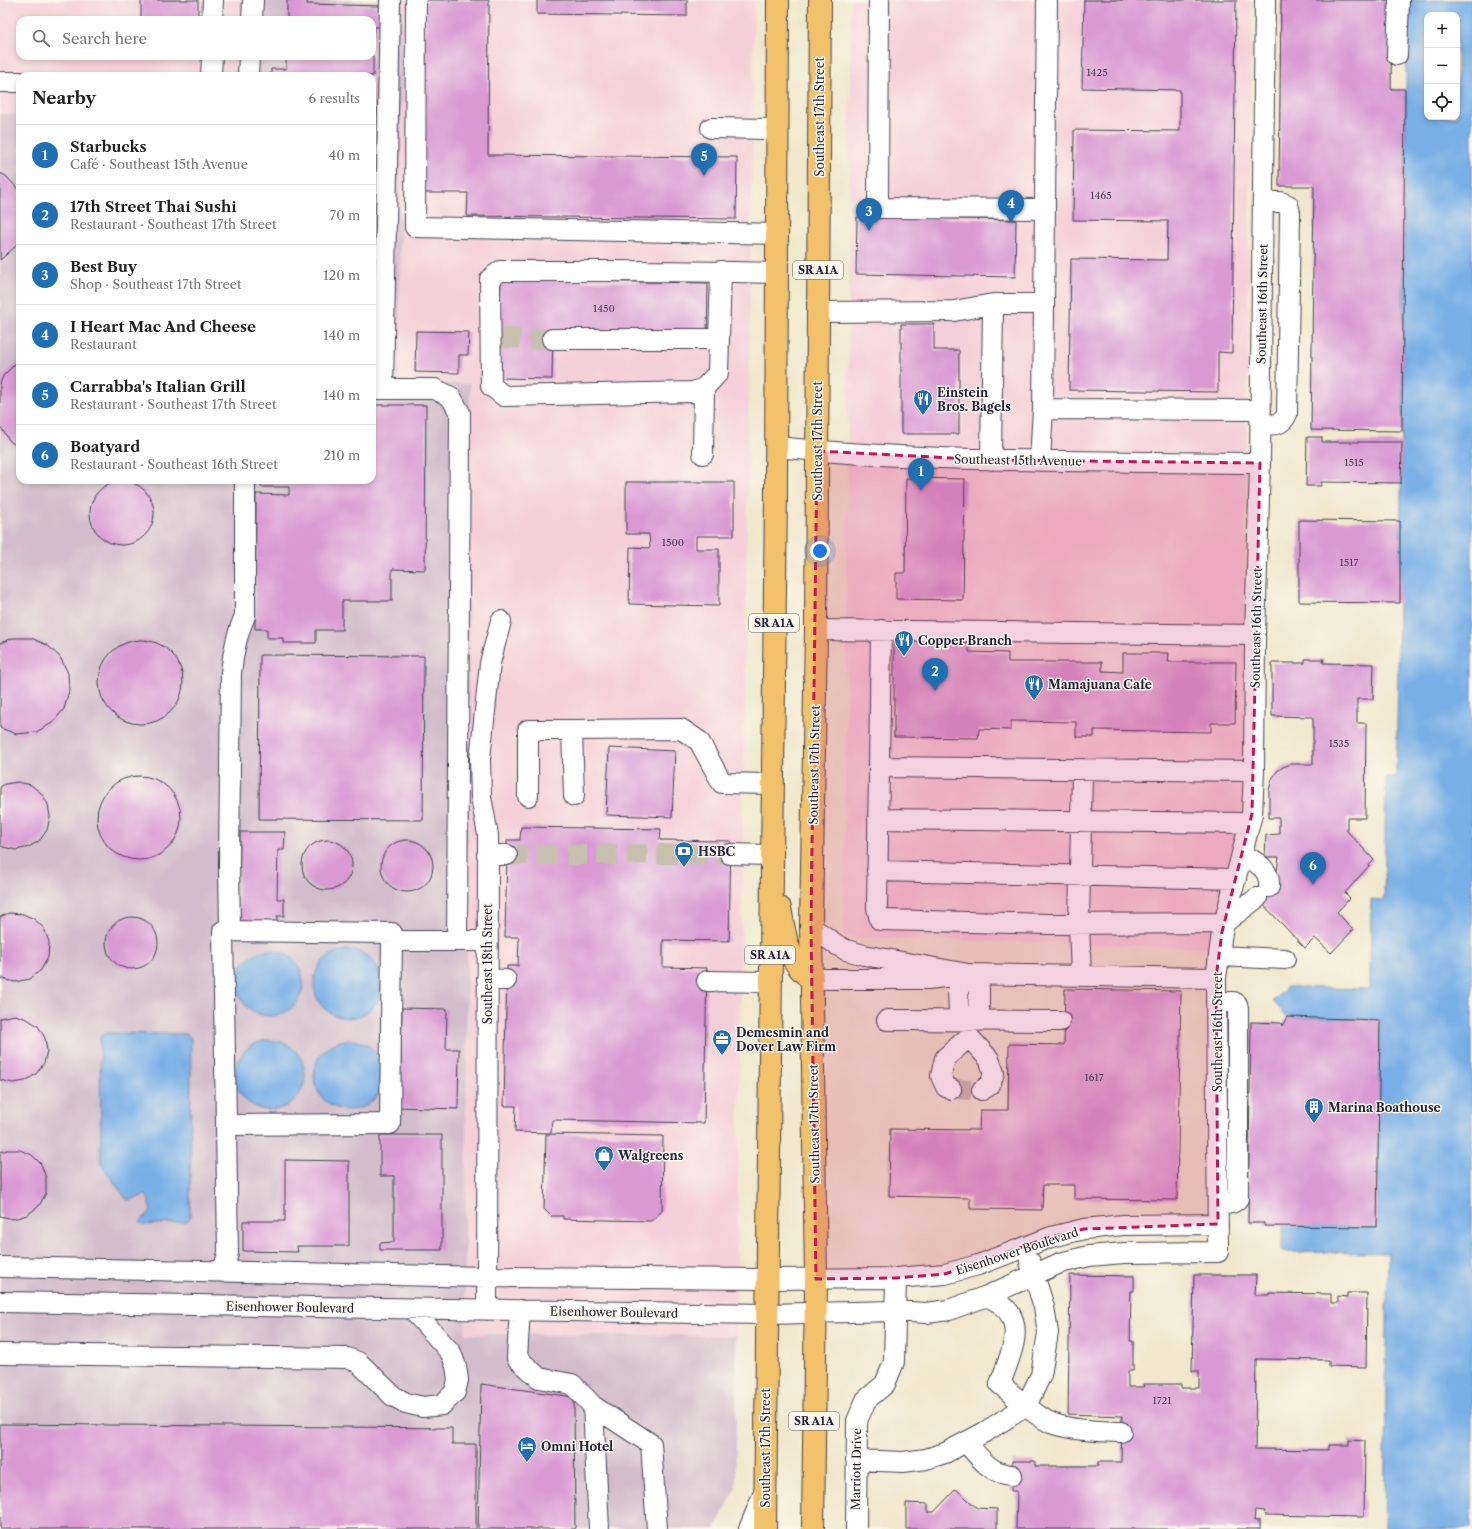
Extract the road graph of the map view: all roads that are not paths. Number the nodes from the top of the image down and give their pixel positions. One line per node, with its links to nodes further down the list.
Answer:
1 (213, 0): 11 (street)
2 (253, 0): 12 (street)
3 (390, 0): 33 (street)
4 (416, 0): 24 (street)
5 (778, 0): 21 (main road, Southeast 17th Street / SR A1A)
6 (879, 0): 23 (street)
7 (1047, 0): 23 (street)
8 (1265, 0): 22 (street, Southeast 16th Street)
9 (1398, 0): 13 (street)
10 (820, 2): 29 (main road, Southeast 17th Street / SR A1A)
11 (212, 16)
12 (252, 16)
13 (1398, 55)
14 (212, 60): 16 (street)
15 (249, 60): 17 (street)
16 (211, 72)
17 (248, 72)
18 (0, 82): 19 (street)
19 (16, 82)
20 (711, 128): 21 (street)
21 (777, 129): 24 (main road, Southeast 17th Street / SR A1A)
22 (1263, 202): 35 (street, Southeast 16th Street); 35 (street)
23 (1045, 209): 28 (street)
24 (777, 234): 26 (main road, Southeast 17th Street / SR A1A)
25 (721, 271): 26 (street); 31 (street); 32 (street)
26 (776, 273): 36 (main road, Southeast 17th Street / SR A1A)
27 (993, 304): 28 (street); 29 (street); 39 (street)
28 (1044, 304): 34 (street)
29 (818, 312): 37 (main road, Southeast 17th Street / SR A1A)
30 (552, 339): 31 (street)
31 (719, 339): 32 (street)
32 (704, 388): 38 (street)
33 (377, 389): 67 (street)
34 (1043, 409): 35 (street); 40 (street)
35 (1261, 417): 41 (street, Southeast 16th Street)
36 (776, 447): 37 (street, Southeast 15th Avenue); 51 (main road, Southeast 17th Street / SR A1A)
37 (817, 451): 39 (street, Southeast 15th Avenue); 44 (main road, Southeast 17th Street / SR A1A)
38 (703, 454)
39 (991, 460): 40 (street, Southeast 15th Avenue)
40 (1040, 460): 41 (street, Southeast 15th Avenue)
41 (1260, 463): 46 (street, Southeast 16th Street)
42 (245, 484): 66 (street)
43 (501, 621): 68 (street, Southeast 18th Street)
44 (816, 630): 45 (street); 65 (main road, Southeast 17th Street / SR A1A)
45 (881, 630): 46 (street); 48 (street)
46 (1255, 635): 50 (street, Southeast 16th Street)
47 (572, 730): 51 (street); 52 (street); 53 (street)
48 (879, 767): 49 (street); 54 (street)
49 (1082, 770): 50 (street); 55 (street)
50 (1254, 771): 56 (street, Southeast 16th Street)
51 (772, 784): 59 (main road, Southeast 17th Street / SR A1A)
52 (528, 796)
53 (574, 796)
54 (878, 819): 55 (street); 60 (street)
55 (1081, 821): 56 (street); 61 (street)
56 (1250, 822): 58 (street, Southeast 16th Street)
57 (730, 854): 59 (street)
58 (1242, 854): 62 (street, Southeast 16th Street); 63 (street)
59 (771, 862): 75 (main road); 77 (main road, Southeast 17th Street / SR A1A)
60 (877, 871): 61 (street); 64 (street)
61 (1080, 876): 62 (street); 64 (street)
62 (1236, 879): 63 (street, Southeast 16th Street)
63 (1224, 923): 64 (street); 70 (street, Southeast 16th Street)
64 (1079, 924): 73 (street)
65 (811, 927): 72 (street); 75 (main road, Southeast 17th Street / SR A1A)
66 (230, 931): 69 (street); 83 (street)
67 (457, 941): 68 (street); 69 (street)
68 (488, 941): 90 (street, Southeast 18th Street)
69 (392, 942): 83 (street)
70 (1219, 956): 71 (street); 74 (street, Southeast 16th Street)
71 (1286, 959)
72 (968, 974): 73 (street); 75 (street); 80 (street)
73 (1081, 976): 74 (street)
74 (1216, 978): 84 (street, Southeast 16th Street)
75 (812, 979): 91 (main road, Southeast 17th Street / SR A1A)
76 (707, 981): 77 (street)
77 (770, 982): 93 (main road, Southeast 17th Street / SR A1A)
78 (887, 1020): 80 (street)
79 (1060, 1021): 80 (street)
80 (969, 1029): 81 (street); 82 (street)
81 (951, 1089)
82 (982, 1090)
83 (226, 1125): 88 (street)
84 (1218, 1224): 85 (street, Eisenhower Boulevard); 86 (street, Southeast 16th Street)
85 (1025, 1248): 89 (street); 92 (street, Eisenhower Boulevard)
86 (1218, 1252): 89 (street, Eisenhower Boulevard)
87 (0, 1267): 88 (street, Eisenhower Boulevard)
88 (222, 1272): 90 (street, Eisenhower Boulevard)
89 (1034, 1274): 94 (street, Eisenhower Boulevard); 104 (street)
90 (487, 1277): 93 (street, Eisenhower Boulevard); 97 (street, Southeast 18th Street)
91 (816, 1278): 92 (street, Eisenhower Boulevard); 93 (street, Eisenhower Boulevard); 101 (main road, Southeast 17th Street / SR A1A)
92 (896, 1278): 99 (street, Marriott Drive)
93 (767, 1279): 100 (main road, Southeast 17th Street / SR A1A)
94 (987, 1296): 99 (street, Eisenhower Boulevard); 104 (street)
95 (0, 1302): 96 (street, Eisenhower Boulevard)
96 (412, 1308): 97 (street, Eisenhower Boulevard); 102 (street)
97 (487, 1310): 98 (street, Eisenhower Boulevard)
98 (520, 1310): 100 (street, Eisenhower Boulevard); 103 (street)
99 (895, 1311): 101 (street, Eisenhower Boulevard); 107 (street, Marriott Drive)
100 (766, 1314): 101 (street, Eisenhower Boulevard); 109 (main road, Southeast 17th Street / SR A1A)
101 (815, 1314): 114 (main road, Southeast 17th Street / SR A1A)
102 (0, 1354)
103 (593, 1406): 110 (street); 111 (street)
104 (1026, 1406): 105 (street); 106 (street)
105 (1122, 1432)
106 (966, 1442): 107 (street); 108 (street)
107 (856, 1460): 115 (street, Marriott Drive)
108 (1012, 1475)
109 (765, 1490): 112 (street); 113 (main road, Southeast 17th Street / SR A1A)
110 (599, 1529)
111 (657, 1529)
112 (749, 1529)
113 (765, 1529)
114 (813, 1529)
115 (856, 1529)

